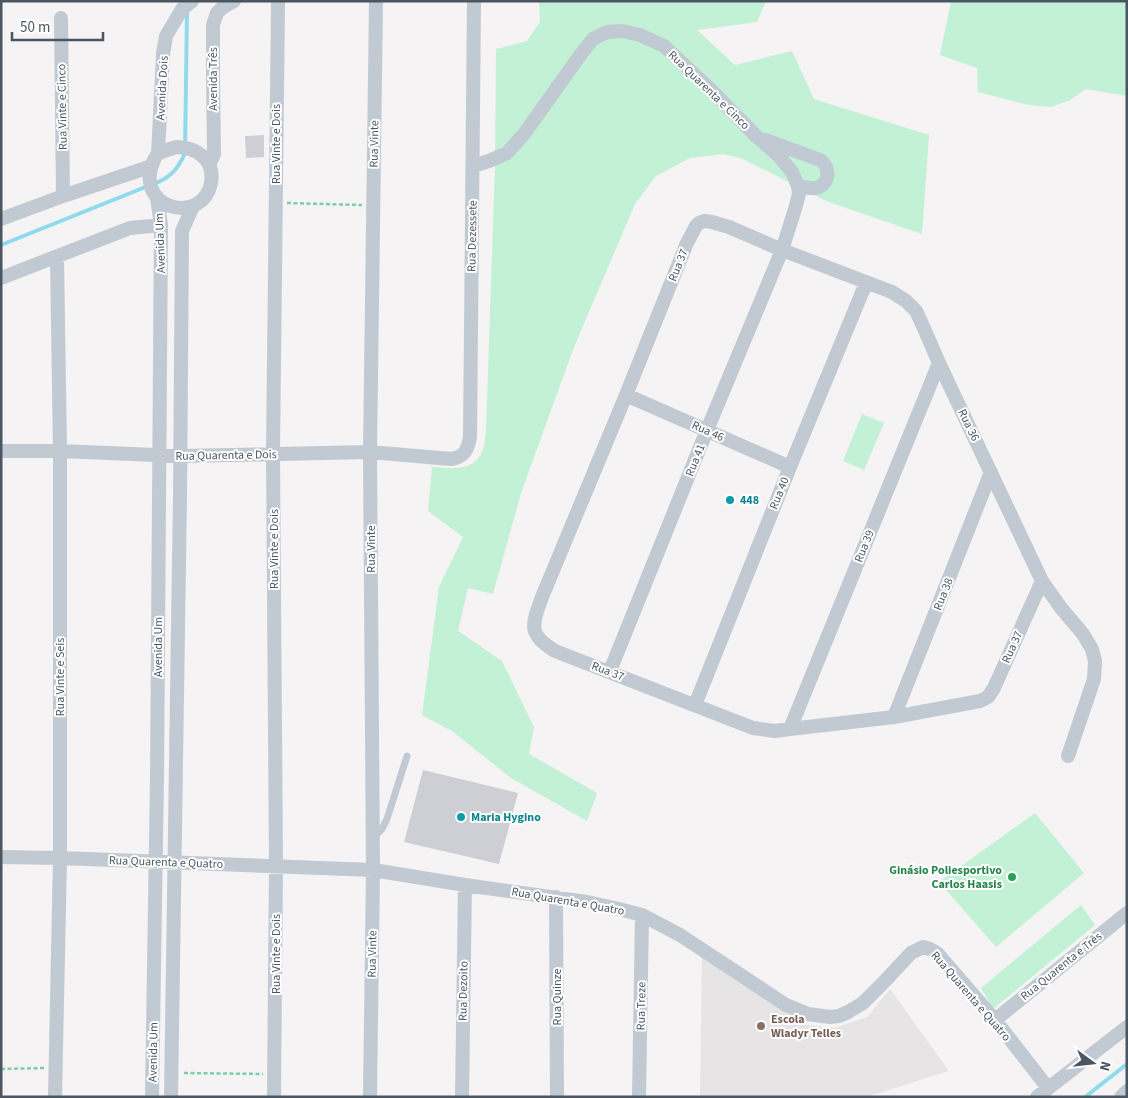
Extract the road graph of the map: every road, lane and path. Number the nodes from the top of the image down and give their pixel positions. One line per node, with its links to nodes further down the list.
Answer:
1 (234, 1): 9 (street, Avenida Três)
2 (278, 1): 14 (street, Rua Vinte e Dois)
3 (376, 1): 15 (street, Rua Vinte)
4 (474, 1): 10 (street, Rua Dezessete)
5 (187, 5): 8 (street, Avenida Dois)
6 (61, 18): 12 (street, Rua Vinte e Cinco)
7 (756, 136): 10 (street, Rua Quarenta e Cinco); 11 (street, Rua Quarenta e Cinco); 11 (street)
8 (155, 160): 9 (street); 12 (street); 13 (street)
9 (209, 166): 16 (street)
10 (473, 166): 33 (street, Rua Dezessete)
11 (798, 186): 20 (street)
12 (63, 196): 17 (street)
13 (157, 198): 16 (street); 18 (street, Avenida Um)
14 (276, 203): 15 (path); 30 (street, Rua Vinte e Dois)
15 (374, 205): 29 (street, Rua Vinte)
16 (193, 206): 32 (street, Avenida Um)
17 (1, 219)
18 (161, 225): 21 (street); 31 (street, Avenida Um)
19 (696, 226): 20 (street, Rua 36); 25 (street, Rua 37)
20 (782, 250): 23 (street, Rua 36); 26 (street, Rua 41)
21 (57, 257): 22 (street); 28 (street, Rua Vinte e Seis)
22 (1, 278)
23 (866, 282): 24 (street, Rua 36); 34 (street, Rua 40)
24 (938, 363): 35 (street, Rua 36); 40 (street, Rua 39)
25 (626, 395): 26 (street, Rua 46); 37 (street, Rua 37)
26 (707, 430): 34 (street, Rua 46); 37 (street, Rua 41)
27 (1, 451): 28 (street, Rua Quarenta e Dois)
28 (60, 451): 31 (street, Rua Quarenta e Dois); 45 (street, Rua Vinte e Seis)
29 (370, 452): 30 (street, Rua Quarenta e Dois); 33 (street, Rua Quarenta e Dois); 43 (street, Rua Vinte)
30 (273, 454): 32 (street, Rua Quarenta e Dois); 48 (street, Rua Vinte e Dois)
31 (160, 455): 32 (street, Rua Quarenta e Dois); 46 (street, Avenida Um)
32 (180, 456): 47 (street, Avenida Um)
33 (451, 459)
34 (790, 467): 38 (street, Rua 40)
35 (991, 472): 36 (street, Rua 36); 39 (street, Rua 38)
36 (1042, 580): 39 (street, Rua 37); 42 (street, Rua 36)
37 (610, 671): 38 (street, Rua 37)
38 (695, 705): 40 (street, Rua 37)
39 (894, 716): 40 (street, Rua 37)
40 (790, 729)
41 (407, 756): 43 (lane)
42 (1068, 756)
43 (372, 841): 49 (street, Rua Vinte)
44 (1, 858): 45 (street, Rua Quarenta e Quatro)
45 (60, 858): 46 (street, Rua Quarenta e Quatro); 56 (street, Rua Vinte e Seis)
46 (156, 862): 47 (street, Rua Quarenta e Quatro); 63 (street, Avenida Um)
47 (175, 862): 48 (street, Rua Quarenta e Quatro); 58 (street, Avenida Um)
48 (276, 866): 49 (street, Rua Quarenta e Quatro); 59 (street, Rua Vinte e Dois)
49 (373, 870): 50 (street, Rua Quarenta e Quatro); 66 (street, Rua Vinte)
50 (465, 885): 51 (street, Rua Quarenta e Quatro); 67 (street, Rua Dezoito)
51 (556, 897): 53 (street, Rua Quarenta e Quatro); 68 (street, Rua Quinze)
52 (1127, 913): 54 (street, Rua Quarenta e Três)
53 (642, 916): 54 (street, Rua Quarenta e Quatro); 69 (street, Rua Treze)
54 (994, 1020): 60 (street, Rua Quarenta e Quatro)
55 (1127, 1027): 60 (street)
56 (55, 1067): 57 (path); 62 (street, Rua Vinte e Seis)
57 (1, 1069)
58 (172, 1072): 59 (path); 64 (street, Avenida Um)
59 (275, 1074): 65 (street, Rua Vinte e Dois)
60 (1048, 1088): 70 (street)
61 (1127, 1091): 71 (street)
62 (55, 1097)
63 (152, 1097)
64 (171, 1097)
65 (274, 1097)
66 (370, 1097)
67 (462, 1097)
68 (557, 1097)
69 (639, 1097)
70 (1036, 1097)
71 (1121, 1097)

